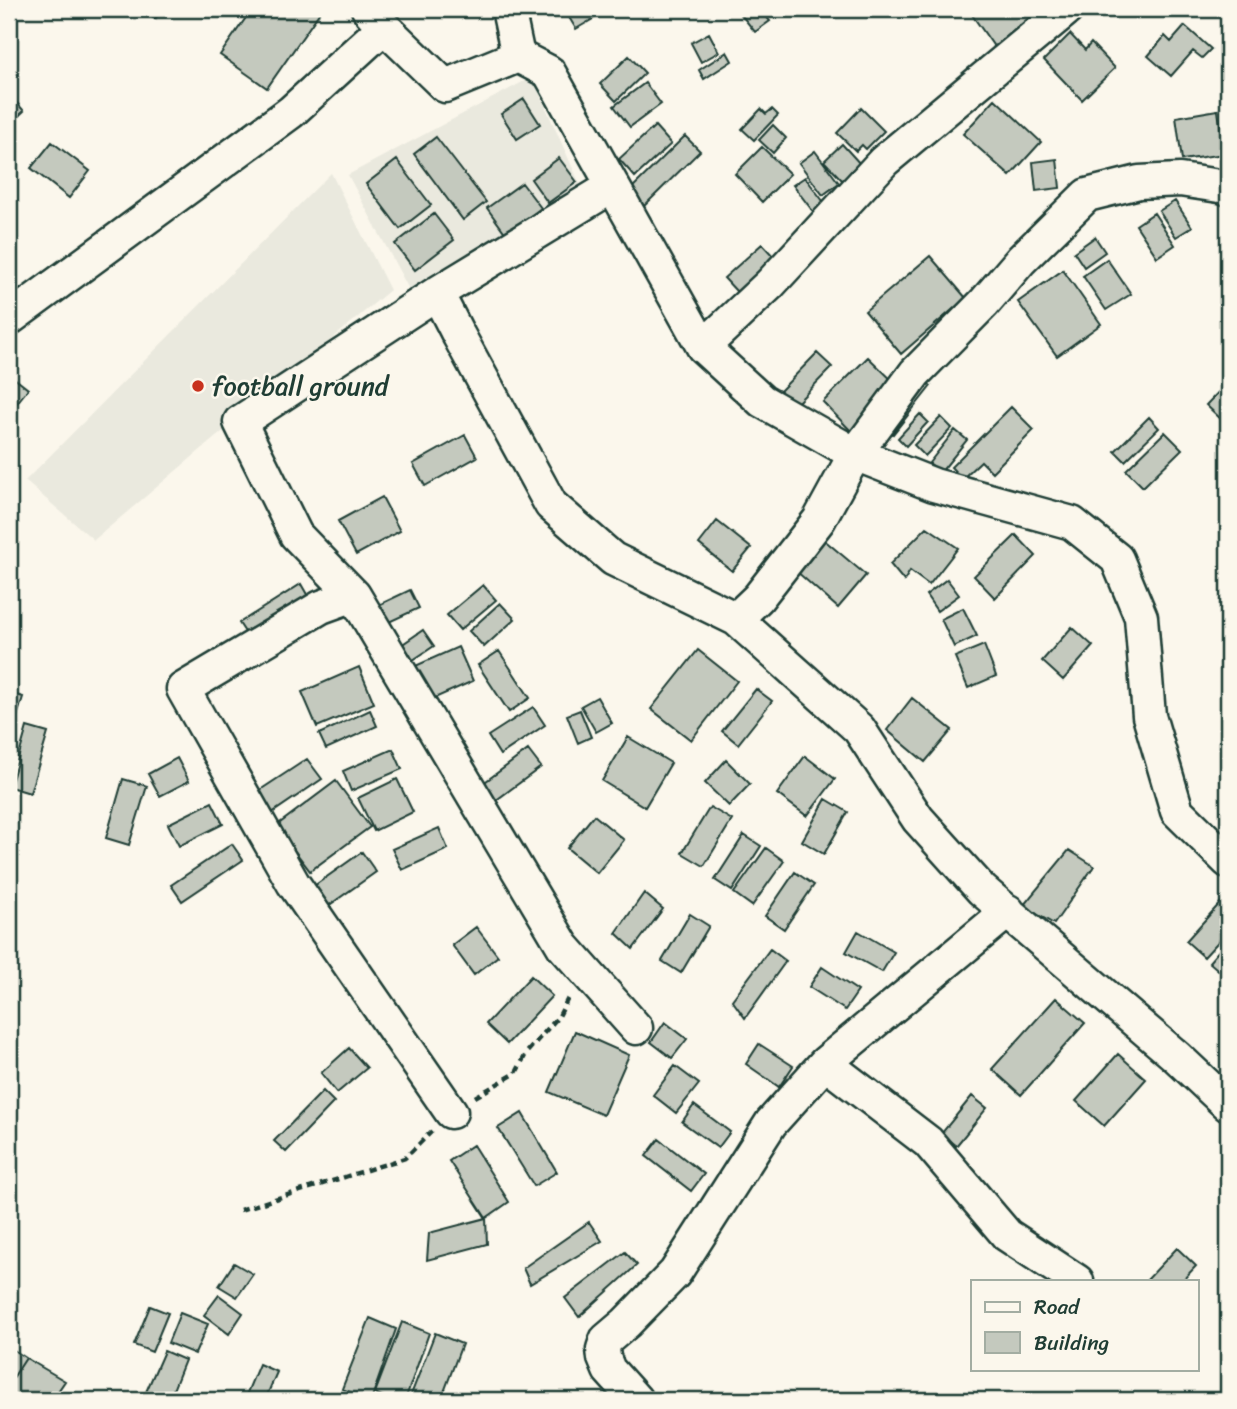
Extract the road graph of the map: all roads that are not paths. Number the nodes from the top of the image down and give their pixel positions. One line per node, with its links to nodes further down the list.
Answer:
1 (508, 9): 4 (street)
2 (1067, 9): 9 (street)
3 (376, 18): 4 (street); 8 (street)
4 (518, 56): 5 (street)
5 (613, 186): 7 (street); 9 (street)
6 (1228, 189): 10 (street)
7 (437, 293): 11 (street); 12 (street)
8 (9, 319)
9 (703, 346): 10 (street)
10 (855, 454): 12 (street); 13 (street)
11 (354, 595): 15 (street); 18 (street)
12 (736, 619): 14 (street)
13 (1228, 861)
14 (1008, 911): 16 (street); 17 (street)
15 (636, 1028)
16 (825, 1063): 19 (street); 20 (street)
17 (1228, 1105)
18 (451, 1112)
19 (1075, 1280)
20 (636, 1400)

